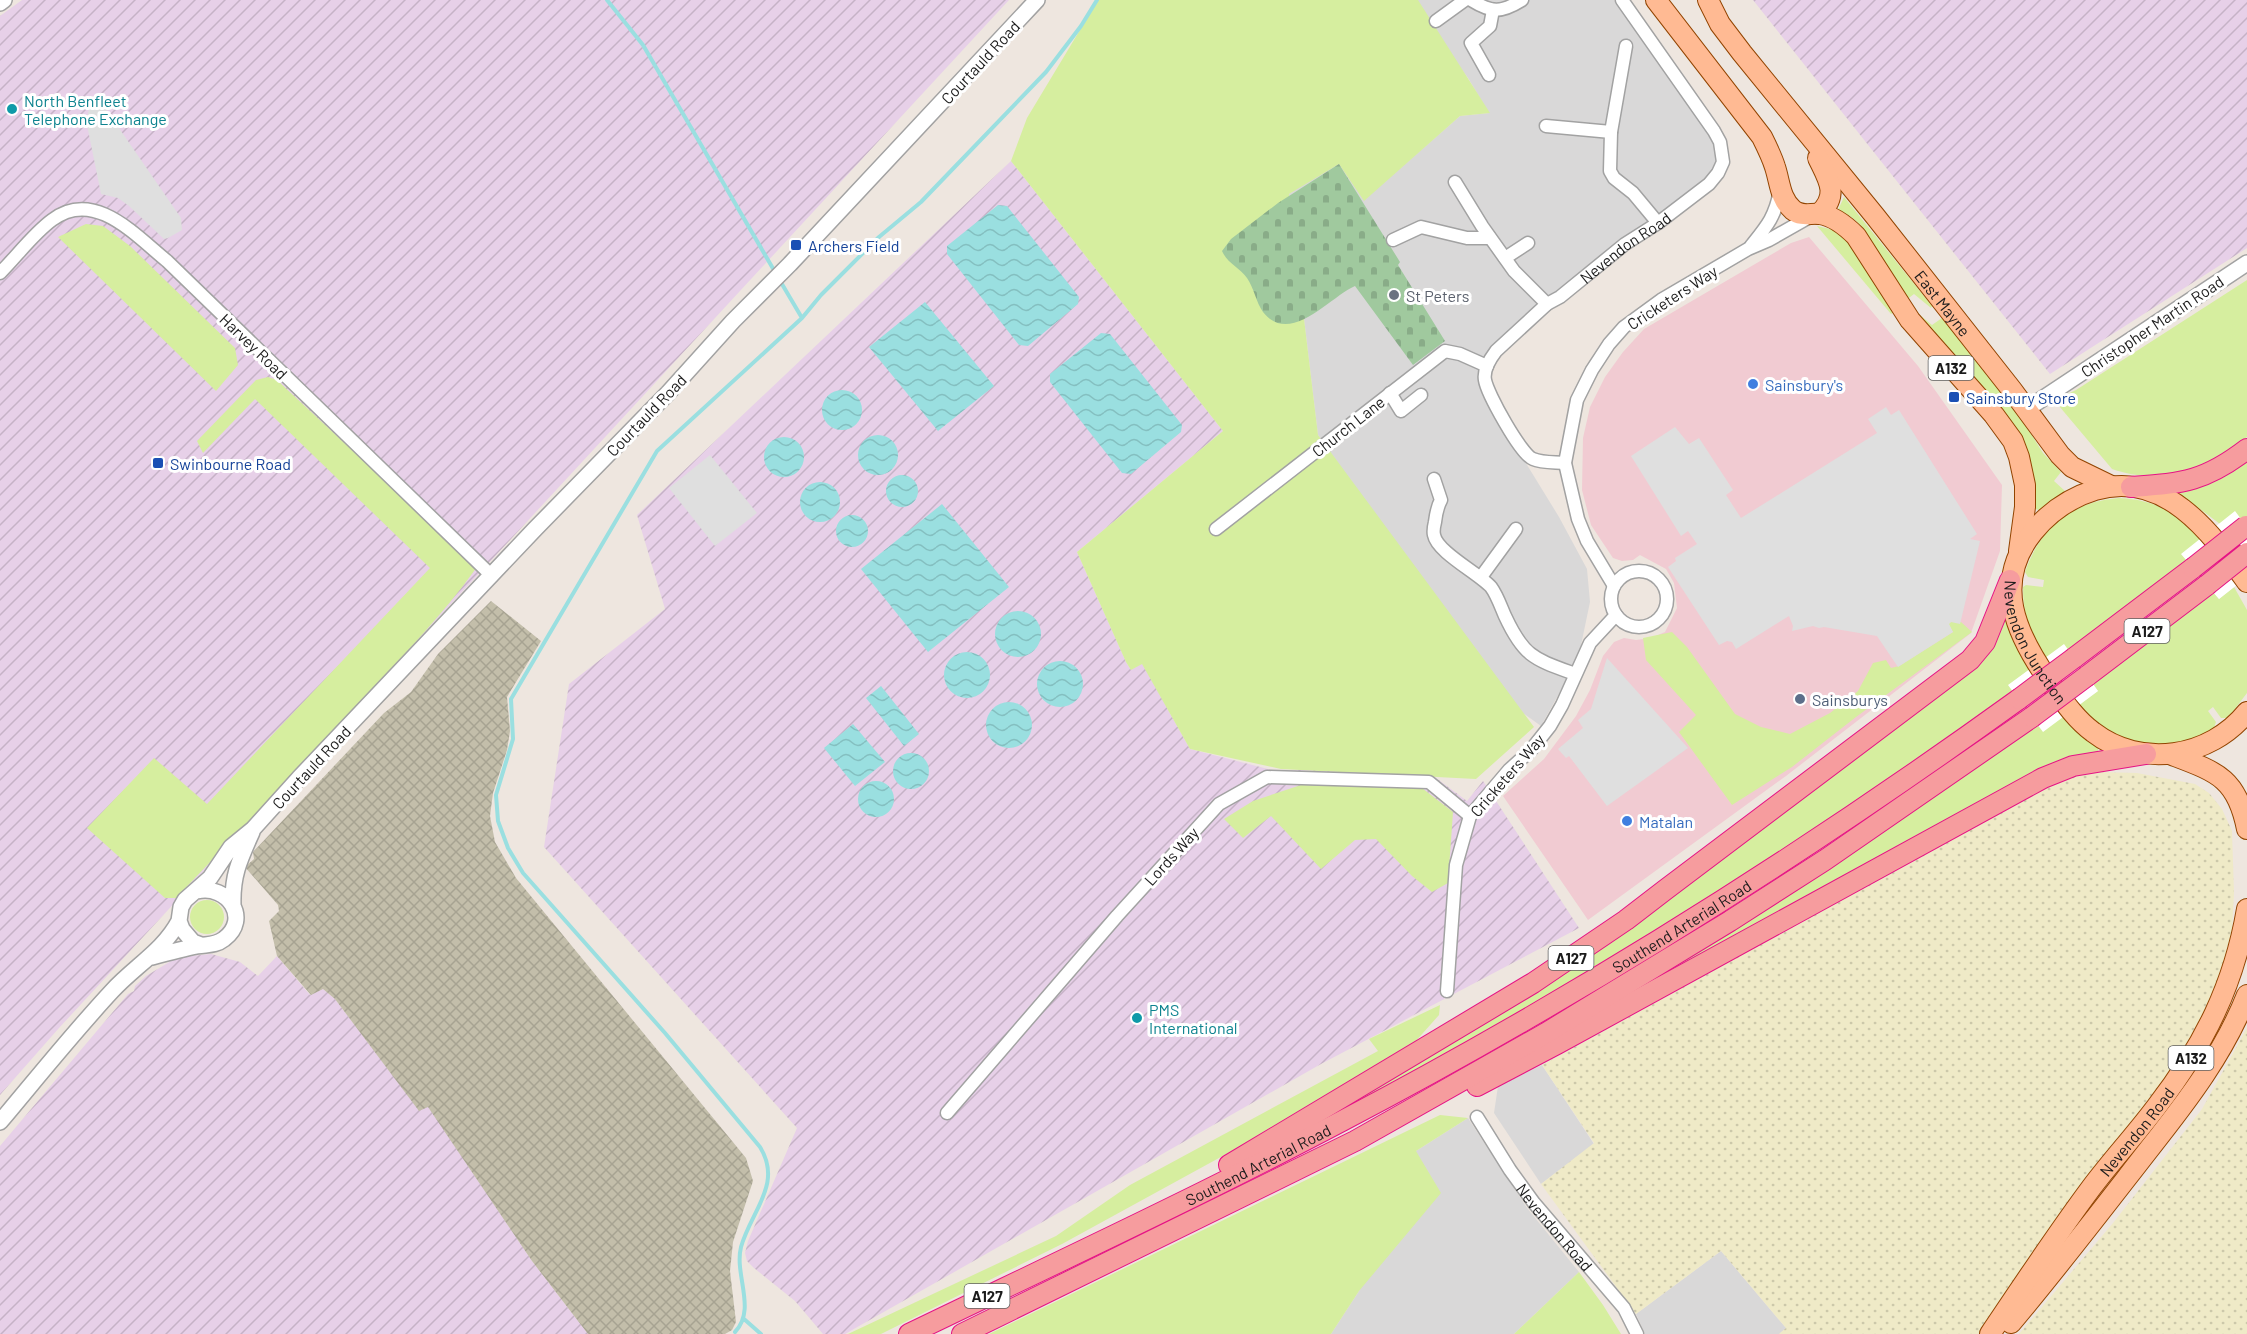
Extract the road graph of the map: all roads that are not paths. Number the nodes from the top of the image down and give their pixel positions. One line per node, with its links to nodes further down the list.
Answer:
1 (4, 0): 9 (street)
2 (1037, 0): 43 (street, Courtauld Road)
3 (1465, 0): 11 (street)
4 (1471, 0): 10 (street)
5 (1522, 0): 10 (street)
6 (1622, 0): 20 (street, Nevendon Road)
7 (1708, 0): 16 (main road, East Mayne / A132)
8 (1658, 1): 18 (main road, A132)
9 (0, 3)
10 (1493, 10): 13 (street)
11 (1436, 21)
12 (1626, 46): 15 (street)
13 (1489, 75)
14 (1546, 126): 15 (street)
15 (1611, 132): 20 (street)
16 (1807, 135): 19 (main road, East Mayne / A132); 32 (main road, East Mayne / A132)
17 (1455, 182): 21 (street)
18 (1780, 190): 19 (main road, A132); 24 (street, Cricketers Way)
19 (1816, 214): 24 (street, Cricketers Way); 41 (main road, A132)
20 (1658, 223): 28 (street, Nevendon Road)
21 (1490, 238): 22 (street); 25 (street)
22 (1393, 240)
23 (1528, 243): 25 (street)
24 (1748, 249): 34 (street, Cricketers Way)
25 (1505, 258): 28 (street)
26 (2247, 263): 32 (street, Christopher Martin Road)
27 (0, 273): 43 (street, Harvey Road)
28 (1547, 304): 29 (street, Nevendon Road)
29 (1487, 366): 30 (street, Church Lane); 34 (street)
30 (1390, 393): 31 (street); 39 (street, Church Lane)
31 (1421, 395)
32 (2027, 410): 36 (main road, East Mayne / A132)
33 (2247, 449): 37 (highway)
34 (1565, 463): 47 (street, Cricketers Way)
35 (1434, 479): 44 (street)
36 (2111, 486): 37 (main road, Nevendon Junction / A132); 41 (main road, Nevendon Junction / A132)
37 (2131, 487): 46 (main road, Nevendon Junction / A132)
38 (2247, 526): 68 (highway, Southend Arterial Road / A127, bridge)
39 (1216, 529)
40 (1516, 529): 44 (street)
41 (2019, 550): 45 (main road, Nevendon Junction / A132)
42 (2247, 553): 67 (highway, Southend Arterial Road / A127, bridge)
43 (492, 576): 54 (street, Courtauld Road)
44 (1481, 577): 49 (street)
45 (2010, 580): 51 (main road, Nevendon Junction / A132); 68 (highway, A127)
46 (2247, 582)
47 (1614, 586): 48 (street); 48 (street)
48 (1616, 615): 49 (street, Cricketers Way)
49 (1575, 674): 53 (street, Cricketers Way)
50 (2247, 712): 52 (main road, Nevendon Junction / A132)
51 (2146, 754): 52 (main road, Nevendon Junction / A132); 67 (highway, A127)
52 (2172, 755): 55 (main road, A132)
53 (1470, 816): 62 (street, Cricketers Way); 64 (street, Lords Way)
54 (253, 829): 56 (street, Courtauld Road); 57 (street, Courtauld Road)
55 (2247, 829)
56 (197, 891): 57 (street); 59 (street, Courtauld Road)
57 (233, 905): 60 (street, Courtauld Road)
58 (2247, 909): 72 (main road, Nevendon Road / A132)
59 (179, 921): 60 (street); 61 (street, Courtauld Road)
60 (201, 945): 61 (street, Courtauld Road)
61 (152, 957): 66 (street, Courtauld Road)
62 (1447, 990)
63 (2247, 995): 73 (main road, Nevendon Road / A132)
64 (947, 1113)
65 (1477, 1117): 71 (street, Nevendon Road)
66 (0, 1122)
67 (1355, 1141): 70 (highway, Southend Arterial Road / A127)
68 (1065, 1258): 69 (highway, Southend Arterial Road / A127)
69 (909, 1334)
70 (962, 1334)
71 (1637, 1334)
72 (1990, 1334)
73 (2002, 1334)

